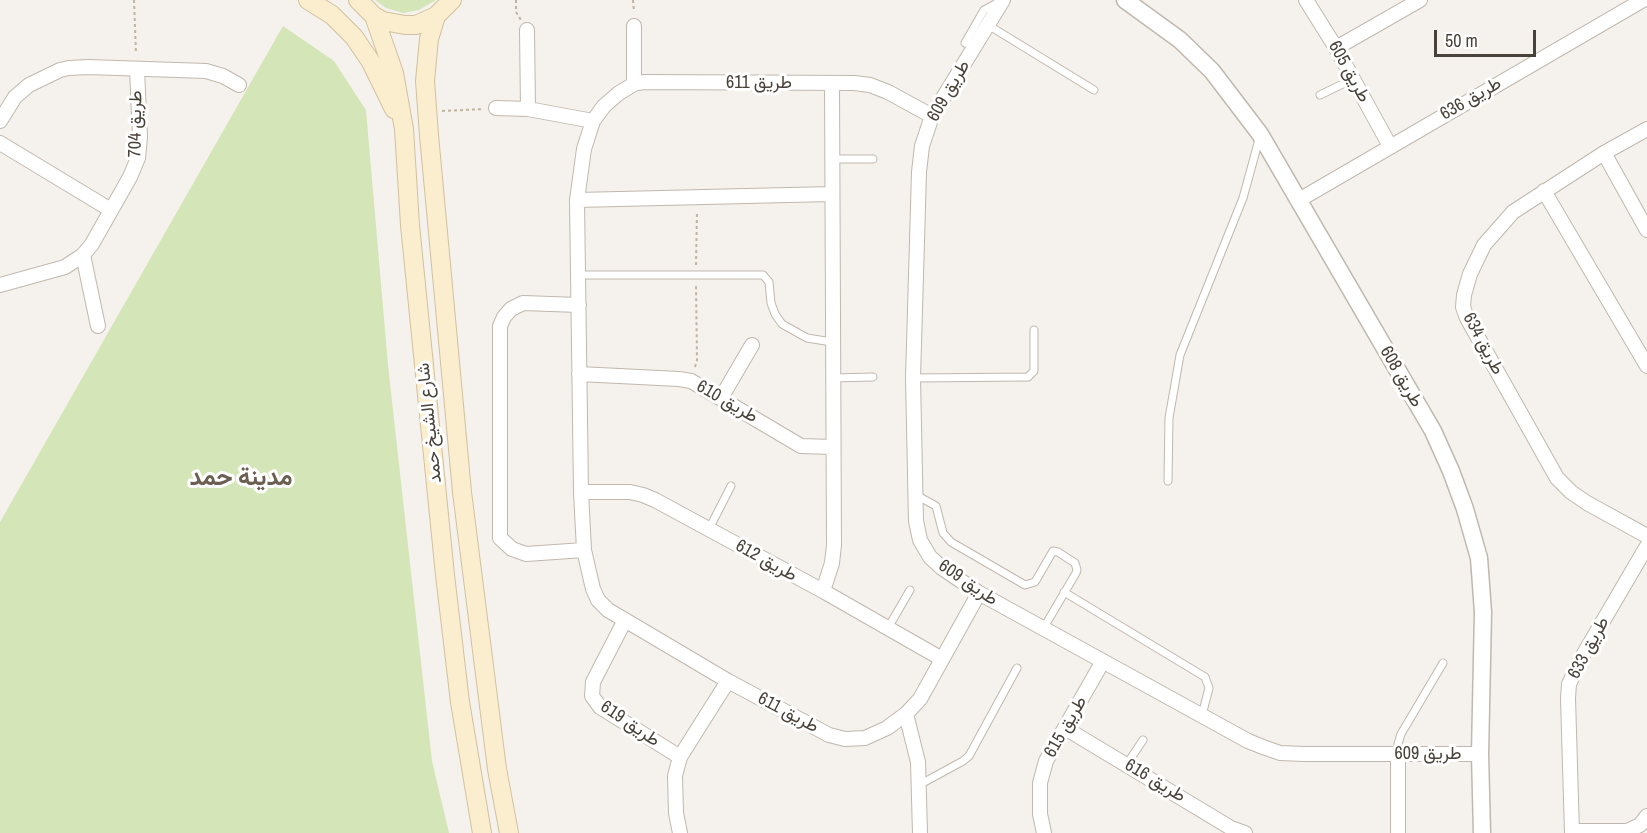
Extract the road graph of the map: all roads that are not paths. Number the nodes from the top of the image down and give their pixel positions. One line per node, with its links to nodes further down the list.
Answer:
1 (308, 0): 28 (main road)
2 (358, 0): 9 (main road)
3 (1003, 0): 11 (street, طريق 609); 14 (lane)
4 (1125, 0): 30 (street, طريق 608)
5 (1306, 0): 15 (street, طريق 605)
6 (1420, 0): 15 (street)
7 (1643, 0): 32 (street, طريق 636)
8 (453, 1): 10 (main road)
9 (374, 16): 10 (main road); 28 (main road, شارع الشيخ حمد)
10 (436, 16): 89 (main road, شارع الشيخ حمد)
11 (988, 25): 21 (lane); 25 (street, طريق 609)
12 (634, 26): 19 (street)
13 (527, 30): 24 (street)
14 (964, 43)
15 (1336, 48): 17 (street, طريق 605)
16 (137, 69): 20 (street, طريق 704); 26 (street, طريق 704); 40 (street, طريق 704)
17 (1353, 79): 22 (lane); 32 (street, طريق 605)
18 (832, 83): 19 (street, طريق 611); 25 (street, طريق 611); 34 (street)
19 (634, 84): 27 (street, طريق 611)
20 (239, 85)
21 (1094, 90)
22 (1320, 95)
23 (496, 108): 24 (street)
24 (528, 109): 27 (street)
25 (932, 116): 54 (street, طريق 609)
26 (0, 121)
27 (593, 121): 38 (street, طريق 611)
28 (404, 129): 88 (main road, شارع الشيخ حمد)
29 (1647, 129): 33 (street, طريق 634)
30 (1260, 134): 39 (street, طريق 608); 57 (lane)
31 (0, 143): 40 (street)
32 (1390, 146): 39 (street, طريق 636)
33 (1604, 153): 36 (street, طريق 634); 41 (street)
34 (831, 159): 35 (lane); 37 (street)
35 (873, 159)
36 (1544, 191): 50 (street); 62 (street, طريق 634)
37 (831, 195): 38 (street); 48 (street)
38 (577, 200): 43 (street, طريق 611)
39 (1299, 200): 82 (street, طريق 608)
40 (111, 210): 42 (street, طريق 704)
41 (1647, 230)
42 (83, 255): 44 (street, طريق 704); 46 (street)
43 (578, 275): 45 (street, طريق 611); 48 (lane)
44 (0, 285)
45 (579, 305): 51 (street, طريق 611); 64 (street)
46 (98, 326)
47 (1034, 330): 54 (lane)
48 (832, 342): 53 (street)
49 (752, 345): 55 (street)
50 (1647, 366)
51 (579, 374): 55 (street, طريق 610); 59 (street, طريق 611)
52 (873, 377): 53 (lane)
53 (832, 378): 56 (street)
54 (913, 378): 60 (street, طريق 609)
55 (722, 398): 56 (street, طريق 610)
56 (833, 447): 66 (street)
57 (1168, 481)
58 (731, 486): 61 (lane)
59 (581, 492): 61 (street, طريق 612); 64 (street, طريق 611)
60 (916, 495): 67 (lane); 68 (street, طريق 609)
61 (709, 530): 66 (street, طريق 612)
62 (1647, 536)
63 (1647, 546): 87 (street, طريق 633)
64 (584, 550): 69 (street, طريق 611)
65 (910, 590): 70 (lane)
66 (823, 591): 70 (street, طريق 612)
67 (1064, 592): 71 (lane); 78 (lane)
68 (979, 593): 71 (street, طريق 609); 72 (street, طريق 611)
69 (625, 620): 76 (street, طريق 611); 83 (street, طريق 619)
70 (888, 628): 72 (street, طريق 612)
71 (1043, 629): 73 (street, طريق 609)
72 (942, 659): 77 (street, طريق 611)
73 (1104, 661): 78 (street, طريق 609); 79 (street, طريق 615)
74 (1443, 663): 81 (lane)
75 (1017, 668): 85 (lane)
76 (728, 681): 77 (street, طريق 611); 83 (street, طريق 619)
77 (906, 714): 85 (street)
78 (1202, 715): 81 (street, طريق 609)
79 (1065, 728): 84 (street, طريق 616); 92 (street, طريق 615)
80 (1143, 740): 84 (lane)
81 (1398, 753): 82 (street, طريق 609); 94 (street)
82 (1480, 754): 95 (street, طريق 608)
83 (680, 757): 90 (street, طريق 619)
84 (1128, 764): 93 (street, طريق 616)
85 (919, 785): 91 (street)
86 (1647, 816): 87 (street)
87 (1572, 832)
88 (482, 833)
89 (509, 833)
90 (680, 833)
91 (920, 833)
92 (1044, 833)
93 (1245, 833)
94 (1398, 833)
95 (1482, 833)

